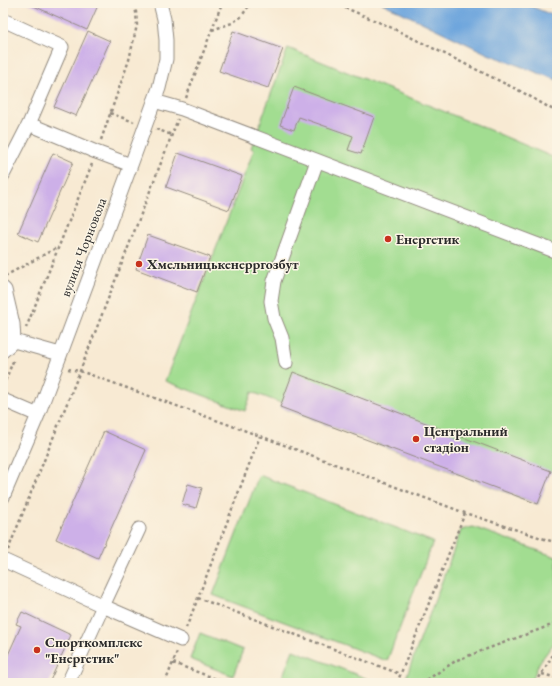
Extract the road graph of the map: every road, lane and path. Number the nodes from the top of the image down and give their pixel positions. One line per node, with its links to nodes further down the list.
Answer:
1 (133, 3): 12 (path)
2 (160, 3): 8 (street, вулиця Чорновола)
3 (222, 3): 7 (path)
4 (251, 3): 7 (path)
5 (334, 3): 10 (path)
6 (3, 20): 11 (street)
7 (212, 30): 9 (path)
8 (154, 101): 9 (street); 14 (street, вулиця Чорновола)
9 (182, 109): 13 (street); 24 (path)
10 (557, 112)
11 (29, 124): 12 (street); 15 (street)
12 (96, 152): 14 (street); 16 (path)
13 (317, 161): 17 (street); 23 (street)
14 (131, 165): 22 (street, вулиця Чорновола)
15 (3, 175)
16 (59, 246): 18 (path); 20 (path)
17 (557, 252)
18 (3, 277)
19 (3, 288): 20 (street)
20 (12, 340): 21 (street); 22 (street); 25 (path)
21 (3, 351)
22 (60, 354): 27 (street, вулиця Чорновола)
23 (286, 363)
24 (80, 371): 28 (path); 33 (path)
25 (3, 386)
26 (3, 400): 27 (street)
27 (38, 415): 29 (street, вулиця Чорновола)
28 (260, 436): 30 (path); 34 (path)
29 (3, 497)
30 (465, 512): 32 (path); 40 (path)
31 (139, 529): 35 (street)
32 (557, 543)
33 (4, 560): 35 (street)
34 (198, 598): 37 (path); 40 (path)
35 (103, 606): 37 (street); 43 (street)
36 (557, 623): 47 (path)
37 (181, 640): 39 (path)
38 (557, 648): 41 (path)
39 (173, 663): 44 (path); 45 (path)
40 (400, 674): 46 (path)
41 (542, 674): 42 (path); 48 (path)
42 (557, 678)
43 (68, 683)
44 (165, 683)
45 (227, 683)
46 (397, 683)
47 (422, 683)
48 (536, 683)

